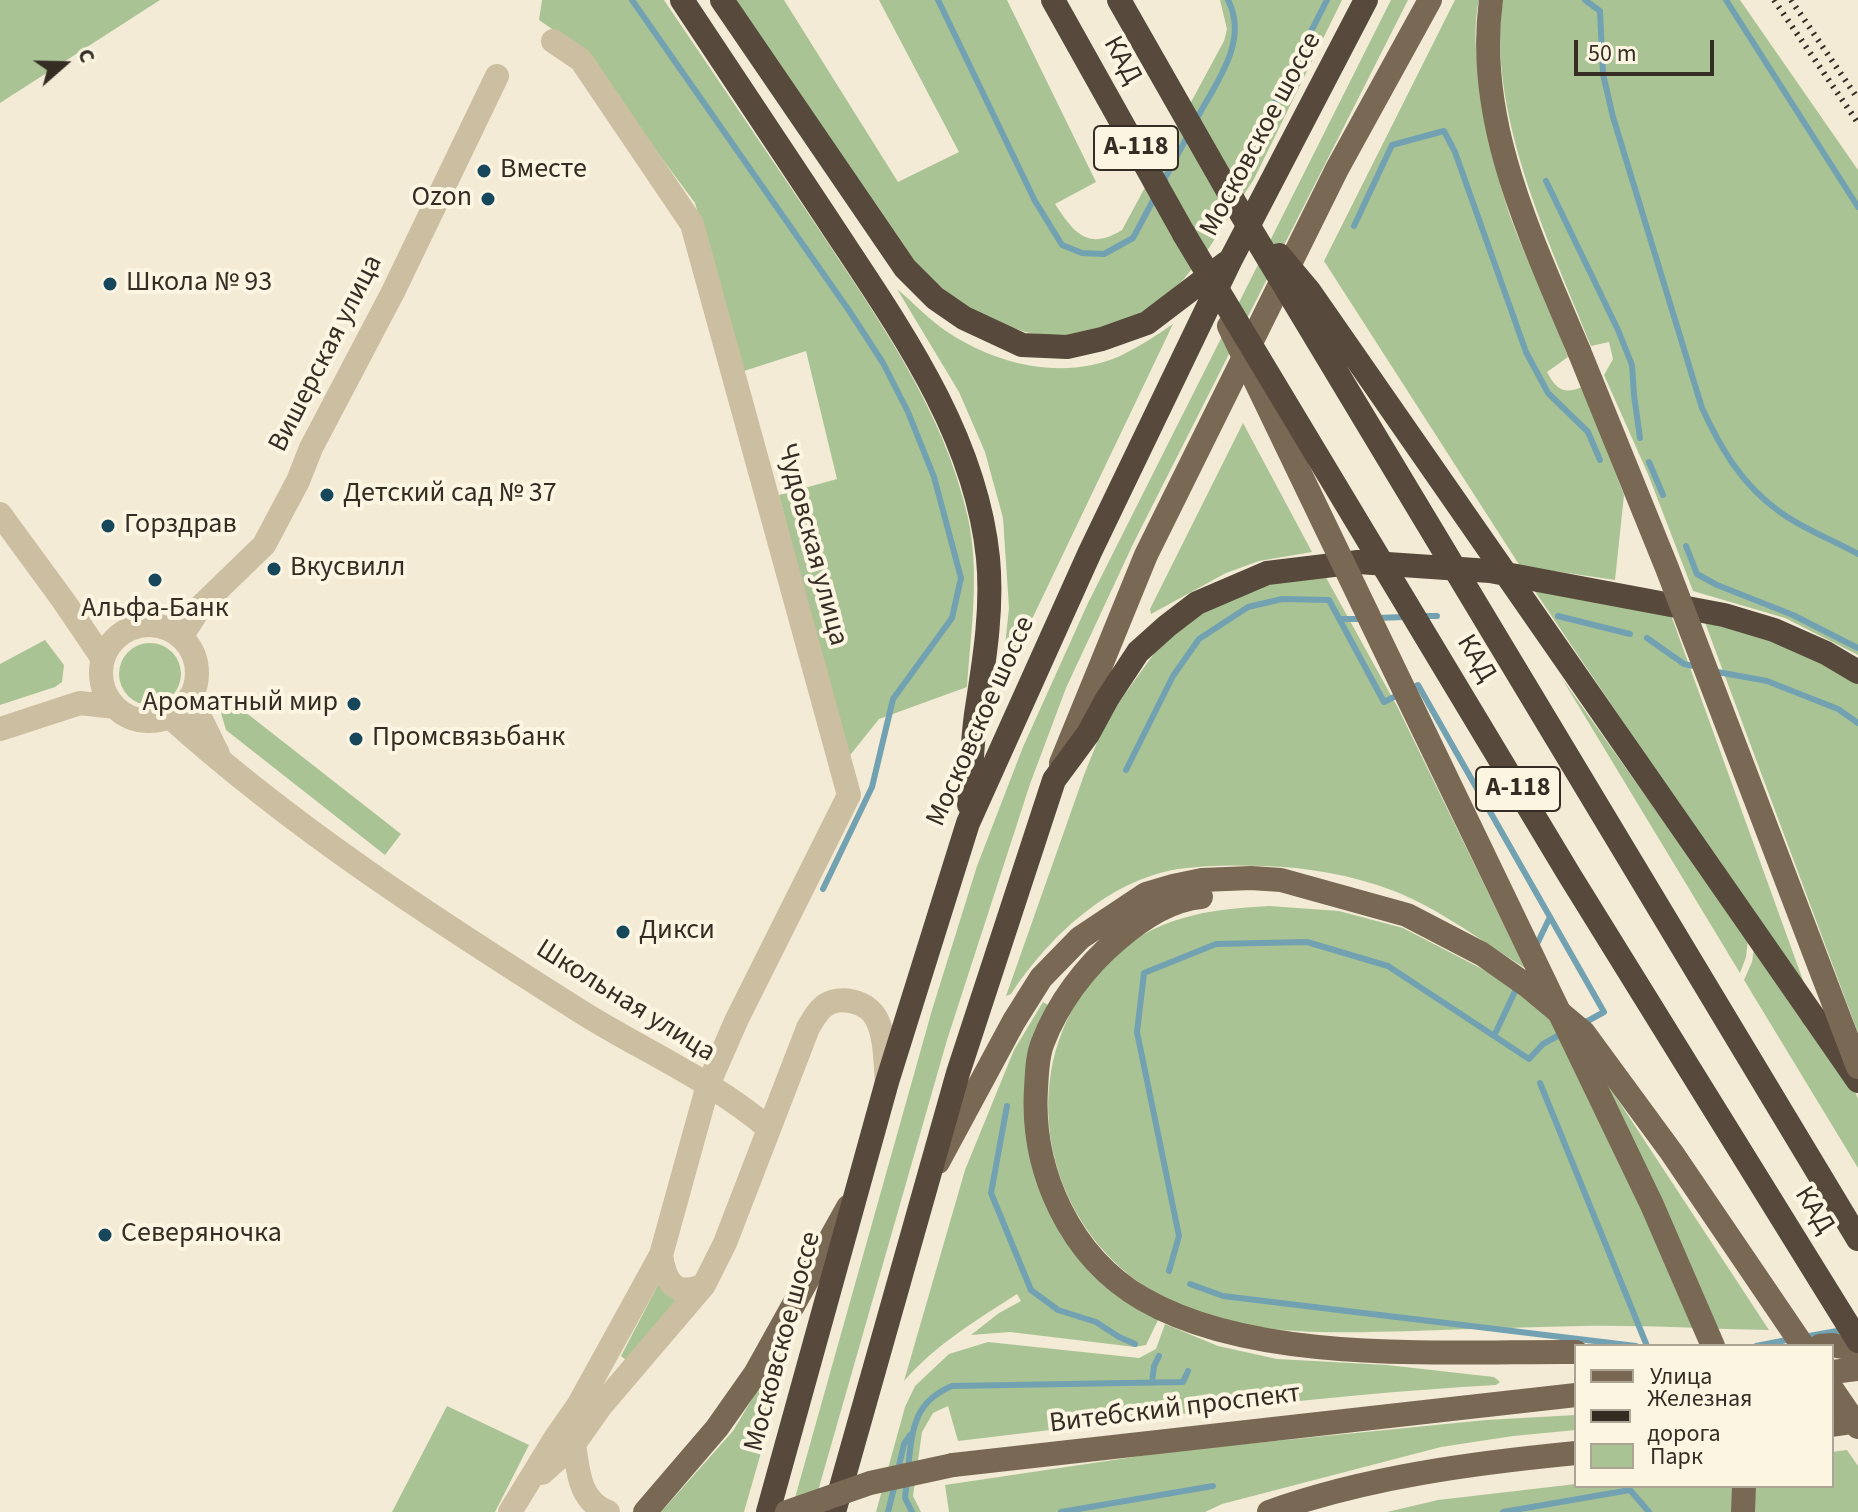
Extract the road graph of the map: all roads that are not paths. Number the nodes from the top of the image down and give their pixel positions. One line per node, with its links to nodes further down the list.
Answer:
1 (682, 0): 26 (highway)
2 (722, 0): 12 (highway)
3 (1053, 0): 11 (highway, КАД / А-118)
4 (1119, 0): 10 (highway, КАД / А-118)
5 (1366, 0): 12 (highway, Московское шоссе)
6 (1430, 0): 25 (main road)
7 (1491, 0): 28 (main road, bridge)
8 (553, 41): 31 (street, Чудовская улица)
9 (497, 76): 16 (street, Вишерская улица)
10 (1233, 200): 28 (highway, bridge); 35 (highway, КАД / А-118, bridge)
11 (1184, 234): 38 (highway, КАД / А-118, bridge); 39 (main road, bridge)
12 (1230, 261): 26 (highway, Московское шоссе)
13 (0, 514): 14 (street)
14 (78, 621): 15 (street); 17 (street)
15 (124, 631): 16 (street); 17 (street)
16 (181, 637): 19 (street)
17 (102, 669): 20 (street); 21 (street)
18 (1858, 672): 25 (highway)
19 (190, 697): 22 (street); 24 (street, Школьная улица)
20 (80, 703): 21 (street); 23 (street)
21 (115, 707): 22 (street)
22 (169, 716): 24 (street, Школьная улица)
23 (0, 729)
24 (225, 767): 31 (street, Школьная улица)
25 (1054, 780): 33 (highway)
26 (968, 823): 30 (highway, Московское шоссе)
27 (1359, 901): 33 (main road); 40 (main road, bridge); 43 (main road)
28 (1850, 1062): 29 (highway)
29 (1858, 1081)
30 (887, 1082): 32 (street, Школьная улица); 34 (highway, Московское шоссе)
31 (708, 1085): 32 (street); 36 (street, Школьная улица)
32 (768, 1128): 37 (street, Школьная улица)
33 (924, 1186): 60 (highway)
34 (857, 1191): 55 (main road); 58 (highway, Московское шоссе)
35 (1858, 1239)
36 (661, 1255): 37 (street); 54 (street, Школьная улица)
37 (704, 1285): 50 (street, Школьная улица)
38 (1858, 1341)
39 (1712, 1344)
40 (1802, 1344)
41 (1834, 1345): 42 (main road)
42 (1858, 1350)
43 (1574, 1352)
44 (1858, 1369): 45 (main road)
45 (1834, 1372)
46 (1834, 1392): 48 (main road, bridge)
47 (1574, 1395): 59 (main road, Витебский проспект, bridge)
48 (1858, 1424): 49 (main road)
49 (1834, 1425)
50 (574, 1444): 54 (street, Школьная улица); 57 (street)
51 (1574, 1453): 52 (main road)
52 (1368, 1485): 61 (main road); 62 (main road)
53 (1744, 1488): 63 (main road)
54 (523, 1491): 56 (street, Школьная улица)
55 (642, 1510)
56 (510, 1512)
57 (608, 1512)
58 (768, 1512)
59 (787, 1512)
60 (834, 1512)
61 (1269, 1512)
62 (1320, 1512)
63 (1743, 1512)

